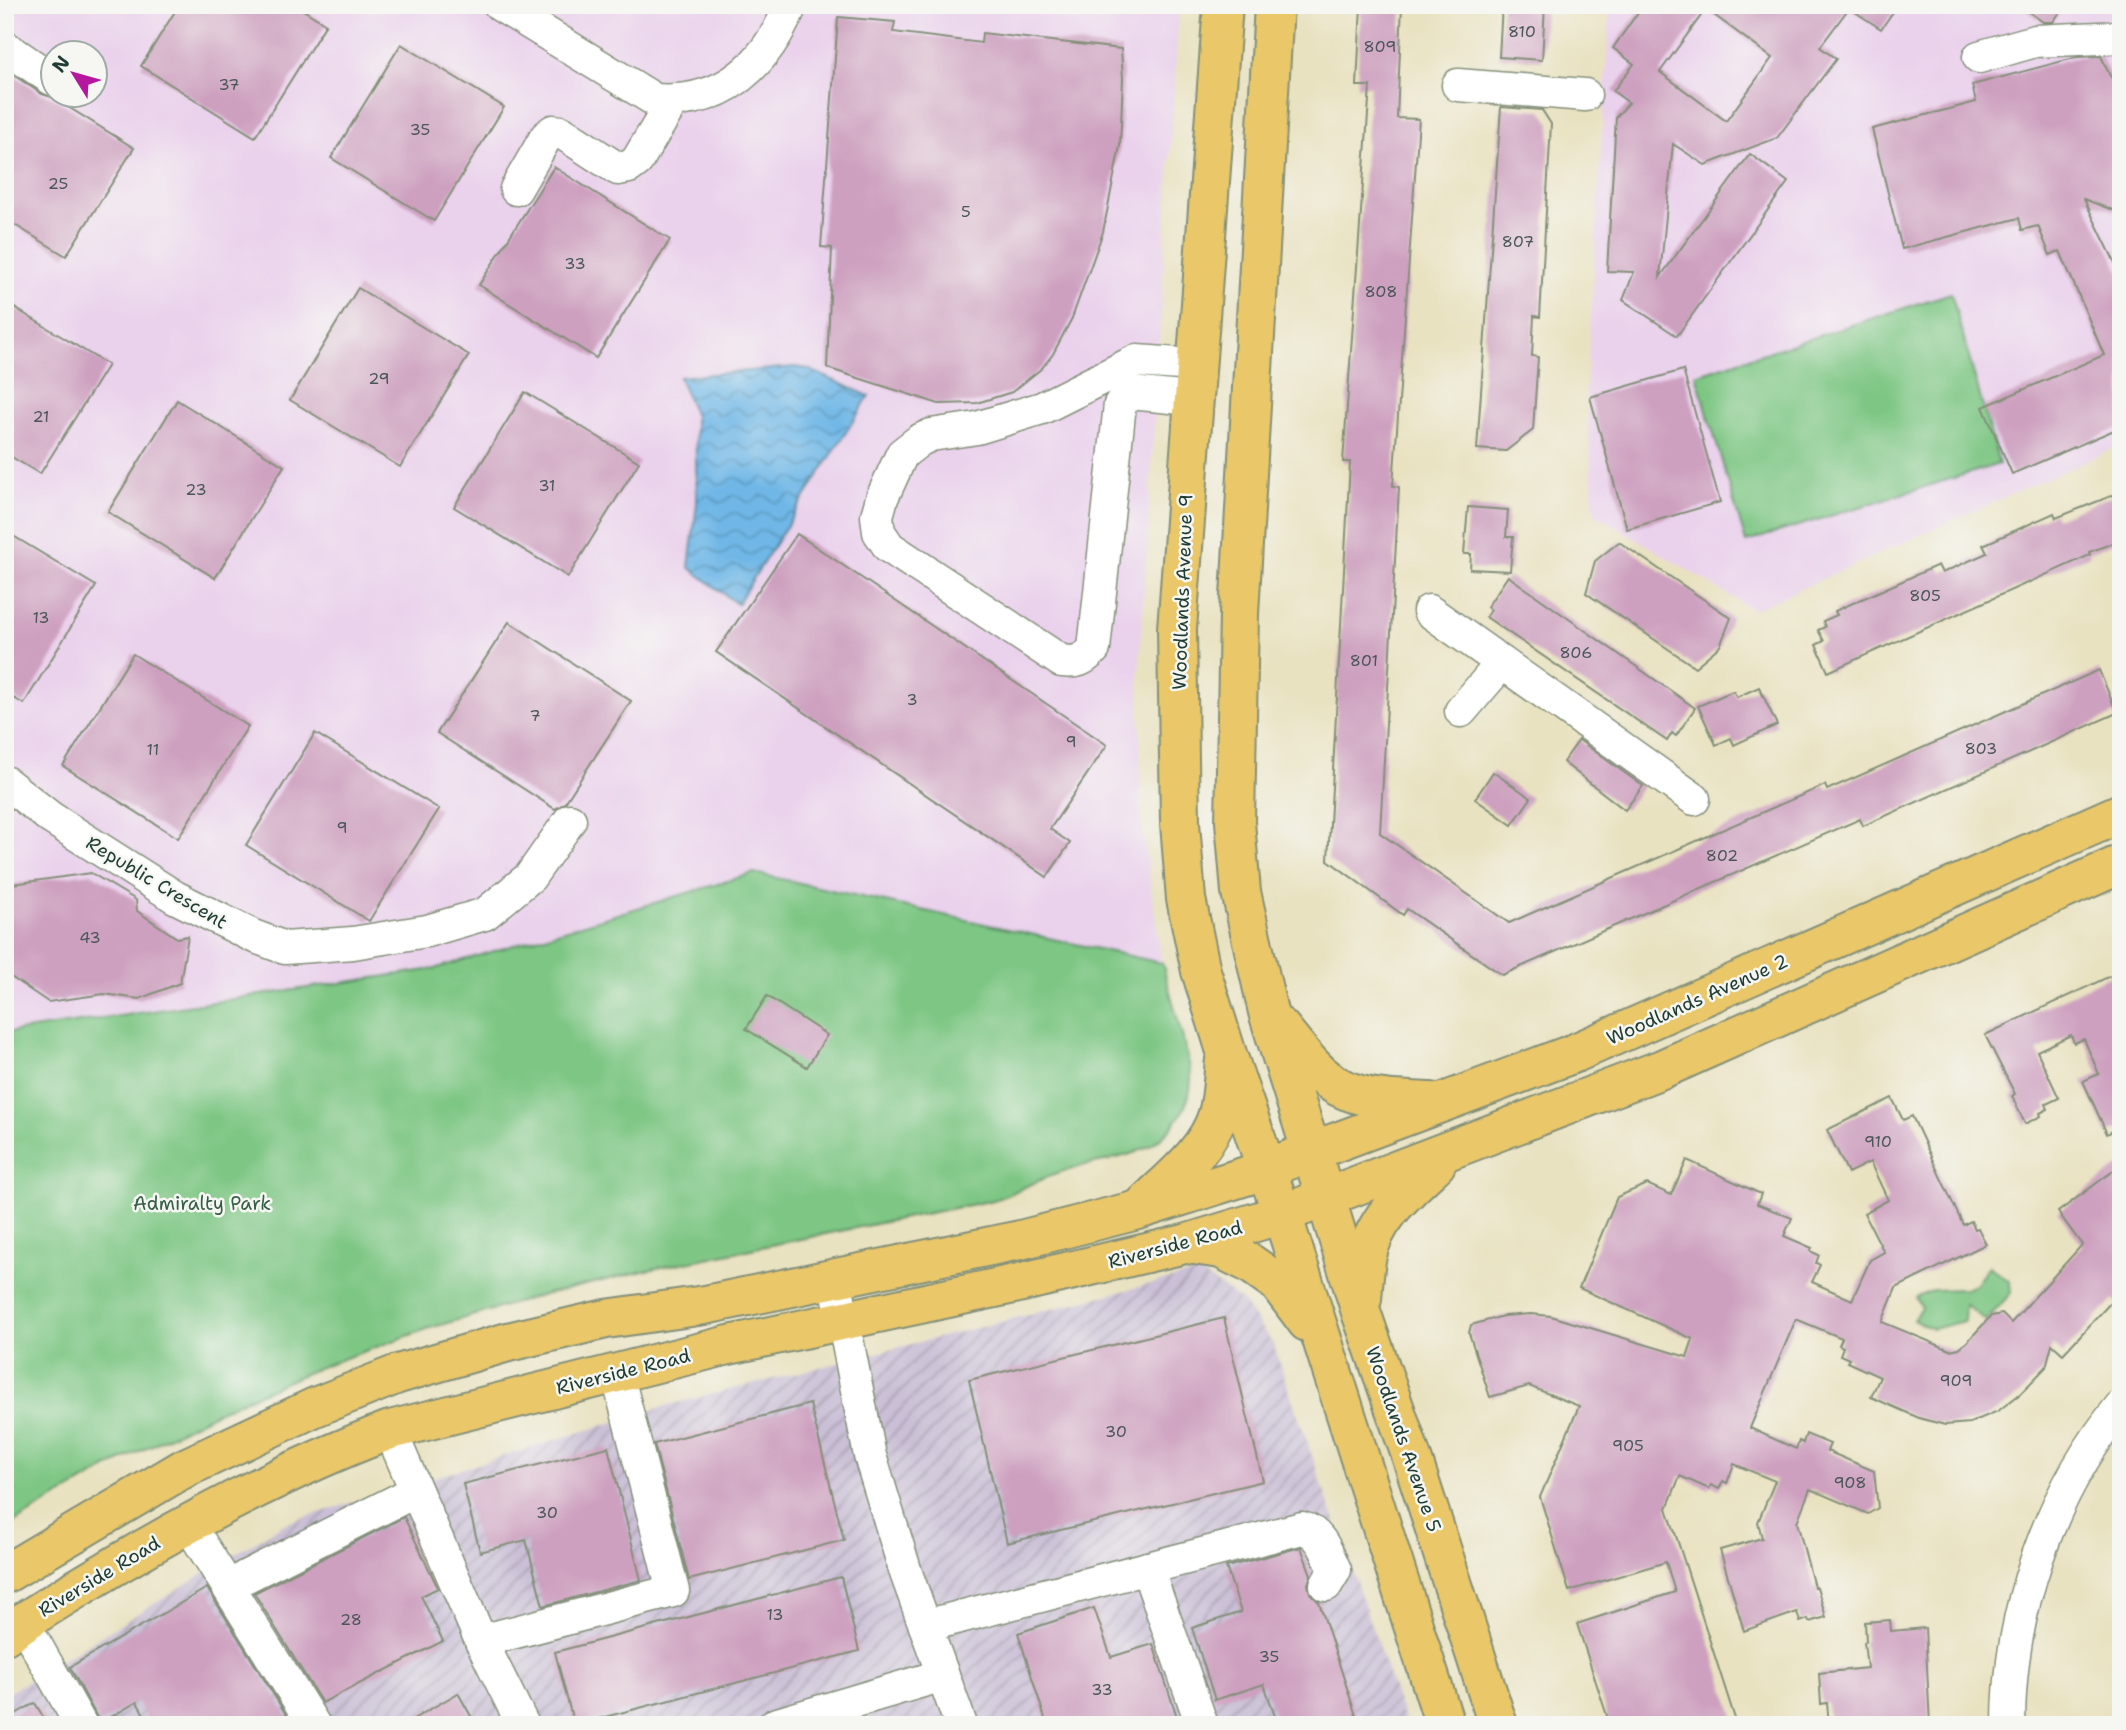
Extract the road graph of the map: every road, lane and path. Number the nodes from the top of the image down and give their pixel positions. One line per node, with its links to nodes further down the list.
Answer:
1 (500, 5): 11 (street)
2 (790, 5): 11 (street)
3 (1223, 5): 13 (main road, Woodlands Avenue 9)
4 (1274, 5): 22 (main road)
5 (2121, 37): 7 (street)
6 (5, 47): 8 (street)
7 (1979, 57)
8 (38, 69)
9 (1458, 85): 10 (street)
10 (1585, 95)
11 (673, 101): 12 (street)
12 (516, 189)
13 (1194, 382): 13 (street); 23 (main road, Woodlands Avenue 9)
14 (1429, 611): 15 (street)
15 (1502, 663): 16 (street); 18 (street)
16 (1461, 711)
17 (5, 782): 20 (street, Republic Crescent)
18 (1694, 799)
19 (2121, 813): 24 (main road, Woodlands Avenue 2)
20 (570, 820)
21 (2121, 864): 25 (main road)
22 (1268, 1013): 24 (main road); 26 (main road)
23 (1226, 1051): 27 (main road, Woodlands Avenue 9); 29 (main road)
24 (1443, 1103): 26 (main road, Woodlands Avenue 2)
25 (1450, 1150): 28 (main road); 33 (main road)
26 (1311, 1152): 27 (main road, Woodlands Avenue 2); 28 (main road, Woodlands Avenue 5)
27 (1266, 1168): 29 (main road); 30 (main road)
28 (1326, 1199): 30 (main road); 33 (main road, Woodlands Avenue 5)
29 (1139, 1210): 32 (main road)
30 (1282, 1214): 31 (main road, Riverside Road); 35 (main road)
31 (1185, 1244): 34 (main road, Riverside Road); 35 (main road)
32 (835, 1278): 34 (street); 42 (main road)
33 (1361, 1312): 56 (main road, Woodlands Avenue 5)
34 (842, 1321): 36 (main road, Riverside Road); 45 (street)
35 (1325, 1346): 55 (main road)
36 (617, 1373): 38 (main road, Riverside Road); 47 (street)
37 (2121, 1406): 57 (street)
38 (390, 1430): 39 (street); 40 (main road, Riverside Road)
39 (416, 1491): 43 (street); 47 (street)
40 (188, 1523): 46 (main road, Riverside Road); 50 (street)
41 (1147, 1568): 44 (street); 45 (street); 54 (street)
42 (5, 1574)
43 (245, 1577)
44 (1326, 1584)
45 (925, 1626): 48 (street)
46 (14, 1629): 49 (street)
47 (481, 1641): 51 (street)
48 (943, 1675): 52 (street); 53 (street)
49 (81, 1725)
50 (314, 1725)
51 (523, 1725)
52 (774, 1725)
53 (961, 1725)
54 (1202, 1725)
55 (1445, 1725)
56 (1498, 1725)
57 (2009, 1725)

